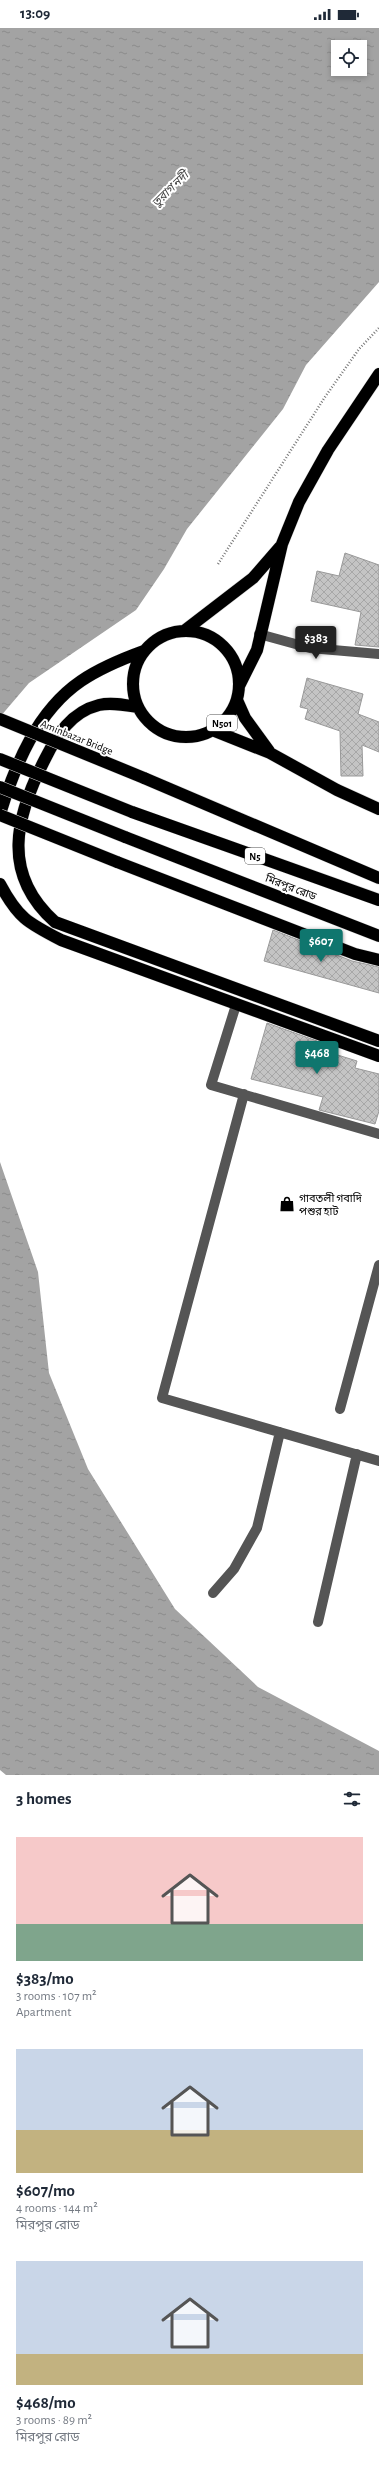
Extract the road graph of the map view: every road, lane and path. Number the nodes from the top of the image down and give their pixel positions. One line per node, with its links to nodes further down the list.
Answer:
1 (379, 328): 4 (path)
2 (379, 374): 3 (highway, N501)
3 (282, 544): 5 (highway, N501); 6 (highway, N501)
4 (218, 564)
5 (184, 631): 7 (highway, N501); 9 (highway, N501)
6 (259, 634): 8 (street); 9 (highway, N501)
7 (144, 651): 11 (highway, N501); 18 (highway)
8 (379, 654)
9 (239, 686): 10 (highway, N501)
10 (237, 700): 13 (highway, N501); 14 (highway)
11 (138, 707): 13 (highway, N501); 27 (highway)
12 (0, 719): 19 (highway, Aminbazar Bridge, bridge)
13 (212, 730): 14 (highway, N501)
14 (270, 753): 17 (highway, N501)
15 (0, 759): 22 (highway, N5, bridge)
16 (0, 787): 24 (highway, মিরপুর রোড, bridge)
17 (379, 809)
18 (0, 815): 25 (highway, bridge)
19 (379, 878)
20 (0, 884): 26 (highway)
21 (379, 891): 22 (highway)
22 (361, 894): 23 (highway, N5)
23 (379, 900)
24 (379, 936)
25 (379, 960)
26 (236, 1005): 28 (highway); 29 (street)
27 (379, 1041)
28 (379, 1056)
29 (244, 1094): 30 (street); 33 (street)
30 (379, 1134)
31 (379, 1265): 32 (street)
32 (340, 1409)
33 (280, 1432): 34 (street); 36 (street)
34 (358, 1454): 35 (street); 37 (street)
35 (379, 1461)
36 (213, 1594)
37 (318, 1622)

